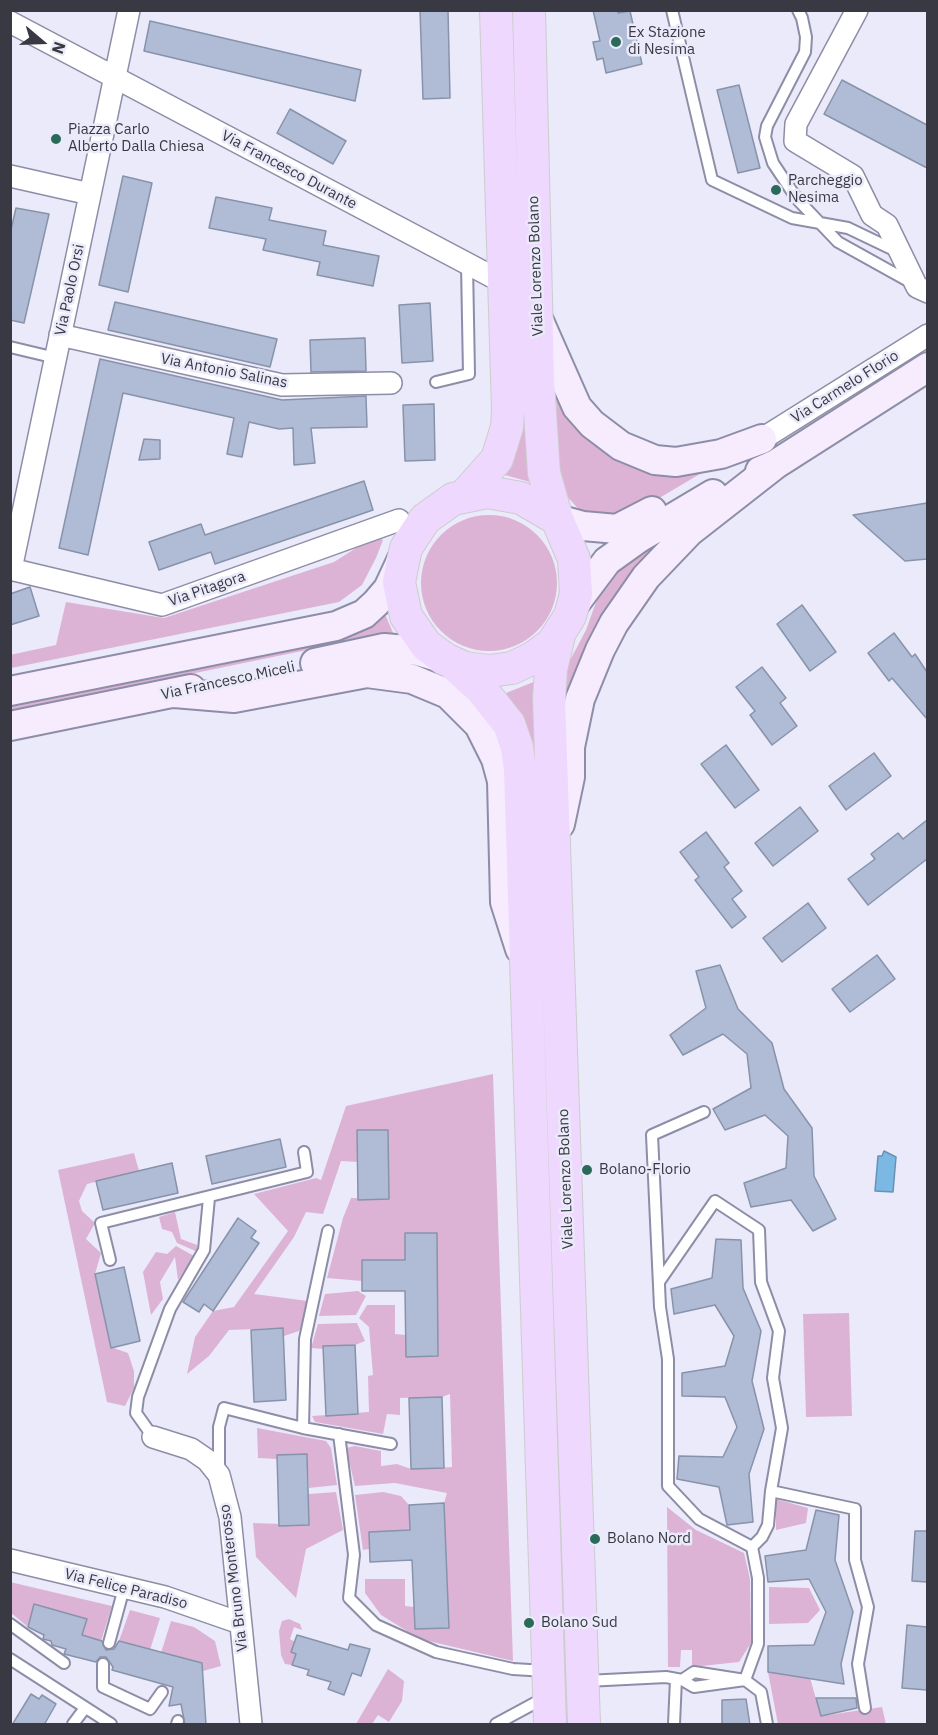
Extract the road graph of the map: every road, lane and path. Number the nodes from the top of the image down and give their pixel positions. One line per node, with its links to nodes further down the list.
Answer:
1 (129, 10): 8 (street, Via Paolo Orsi)
2 (496, 10): 14 (main road)
3 (529, 10): 16 (main road, Viale Lorenzo Bolano)
4 (672, 10): 11 (lane)
5 (798, 10): 11 (lane)
6 (857, 10): 12 (street)
7 (10, 22): 8 (street, Via Francesco Durante)
8 (114, 78): 10 (street, Via Paolo Orsi); 13 (street, Via Francesco Durante)
9 (10, 177): 10 (street)
10 (90, 194): 17 (street, Via Paolo Orsi)
11 (818, 224): 12 (lane); 15 (lane)
12 (902, 254): 15 (street)
13 (467, 264): 14 (street, Via Francesco Durante); 22 (lane)
14 (504, 284): 26 (main road)
15 (922, 290)
16 (538, 318): 24 (main road); 27 (main road, Viale Lorenzo Bolano)
17 (60, 335): 20 (street, Via Paolo Orsi); 23 (street, Via Antonio Salinas)
18 (927, 335): 24 (street, Via Carmelo Florio)
19 (10, 347): 20 (lane)
20 (56, 358): 30 (street, Via Paolo Orsi)
21 (927, 367): 25 (main road)
22 (436, 382)
23 (391, 383)
24 (762, 439): 27 (main road)
25 (776, 464): 31 (main road); 37 (main road)
26 (464, 496): 27 (main road); 29 (main road)
27 (557, 519): 31 (main road)
28 (399, 520): 30 (street, Via Pitagora)
29 (402, 559): 33 (main road); 34 (main road)
30 (11, 569)
31 (574, 605): 32 (main road)
32 (559, 635): 33 (main road); 37 (main road, Viale Lorenzo Bolano)
33 (450, 662): 35 (main road, Via Francesco Miceli); 38 (main road)
34 (10, 692)
35 (174, 693): 36 (main road, Via Francesco Miceli); 38 (main road)
36 (10, 726)
37 (555, 843): 62 (main road, Viale Lorenzo Bolano)
38 (527, 970): 64 (main road)
39 (704, 1112): 44 (lane)
40 (304, 1152): 41 (lane)
41 (209, 1198): 43 (lane); 47 (lane)
42 (328, 1232): 45 (lane)
43 (110, 1260)
44 (659, 1282): 50 (lane); 51 (lane)
45 (303, 1428): 46 (lane); 49 (lane)
46 (339, 1434): 48 (lane); 64 (lane)
47 (153, 1437): 49 (street)
48 (391, 1444)
49 (219, 1475): 54 (street, Via Bruno Monterosso)
50 (771, 1491): 51 (lane); 66 (lane)
51 (752, 1547): 61 (lane)
52 (10, 1560): 53 (street, Via Felice Paradiso)
53 (124, 1588): 54 (street, Via Felice Paradiso); 56 (lane)
54 (240, 1623): 69 (street, Via Bruno Monterosso)
55 (10, 1624): 58 (lane)
56 (109, 1643)
57 (10, 1659): 65 (lane)
58 (64, 1663)
59 (103, 1664): 63 (lane)
60 (679, 1680): 61 (lane); 62 (lane); 72 (lane)
61 (745, 1680): 73 (lane)
62 (582, 1681): 71 (main road, Viale Lorenzo Bolano)
63 (162, 1692)
64 (549, 1697): 70 (lane)
65 (85, 1708): 67 (lane); 68 (lane)
66 (866, 1708)
67 (73, 1725)
68 (111, 1725)
69 (251, 1725)
70 (496, 1725)
71 (584, 1725)
72 (674, 1725)
73 (767, 1725)

